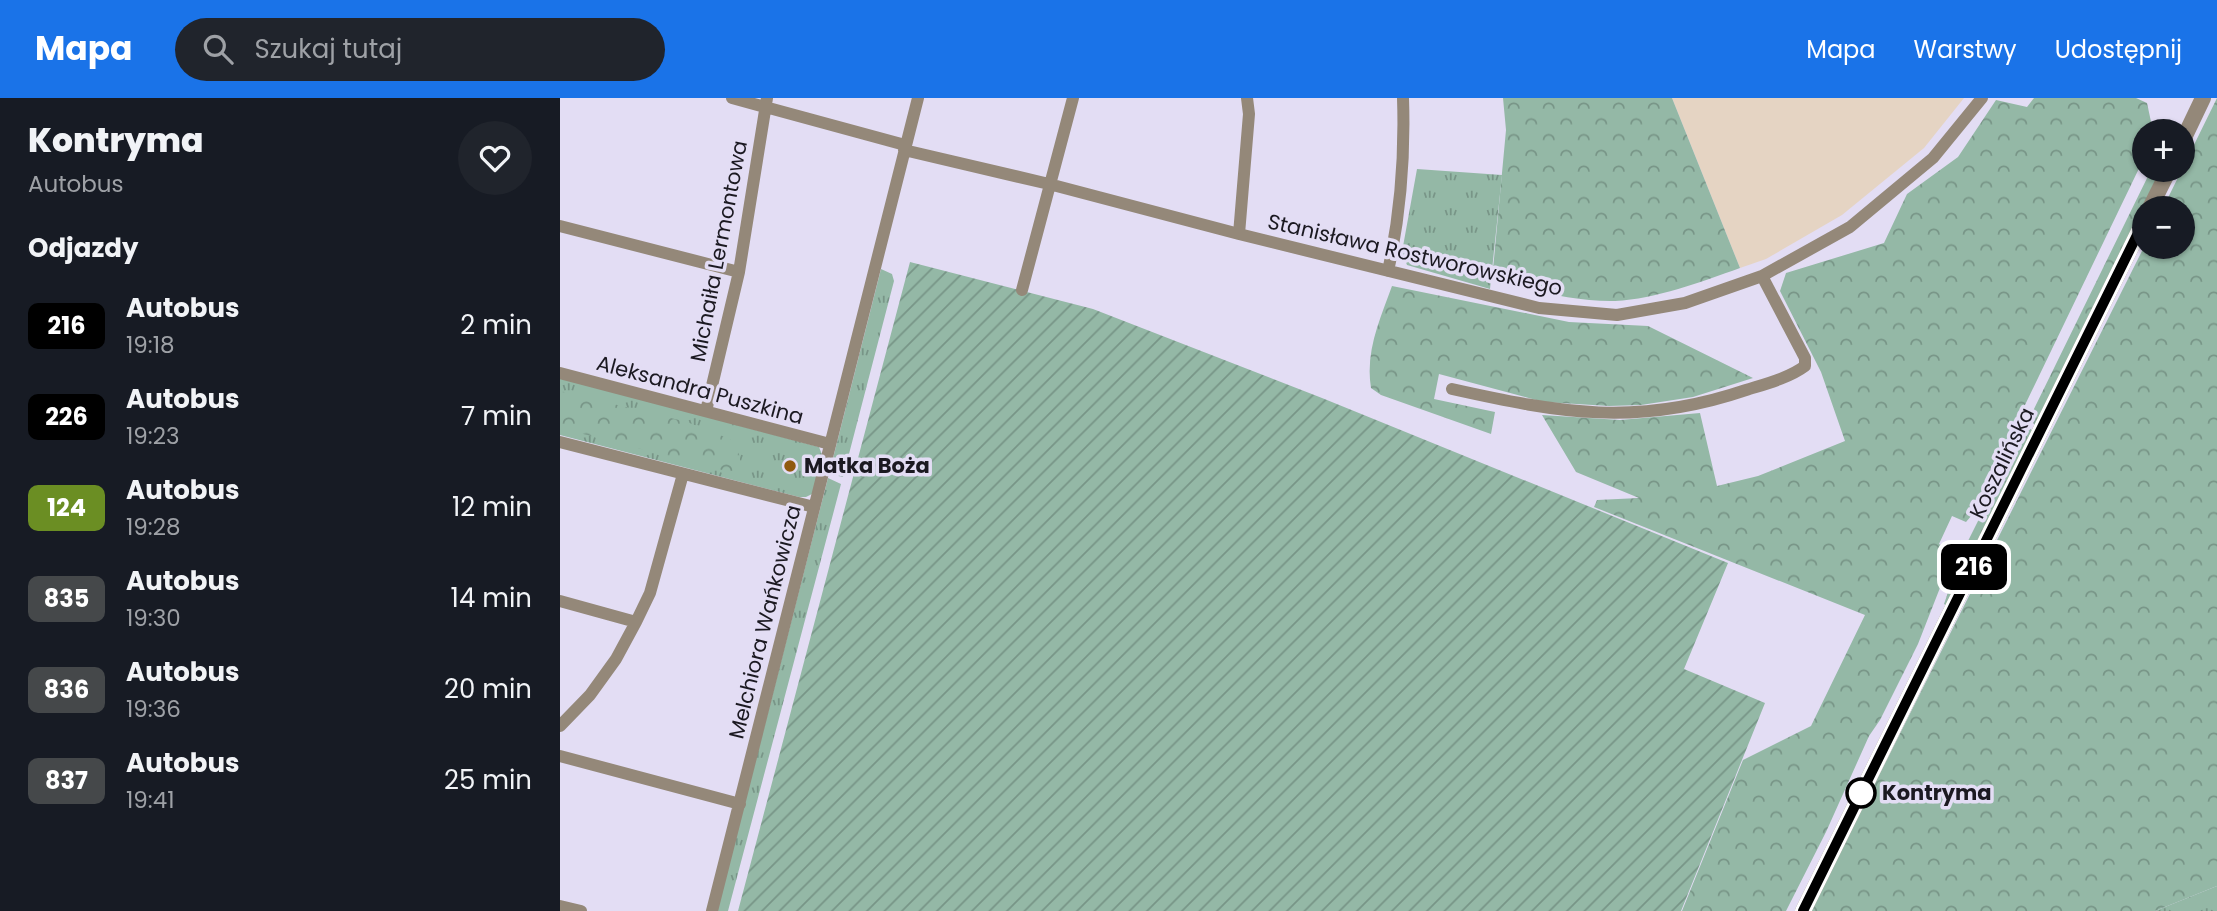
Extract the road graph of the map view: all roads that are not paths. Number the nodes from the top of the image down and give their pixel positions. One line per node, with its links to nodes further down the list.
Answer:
1 (732, 98): 8 (street, Stanisława Rostworowskiego)
2 (918, 98): 10 (street, Melchiora Wańkowicza)
3 (1073, 98): 11 (street)
4 (1247, 98): 13 (street)
5 (1402, 98): 15 (street)
6 (1982, 98): 17 (street, Stanisława Rostworowskiego)
7 (2203, 98): 9 (street)
8 (766, 102): 10 (street, Stanisława Rostworowskiego); 16 (street, Michaiła Lermontowa)
9 (2193, 119)
10 (904, 147): 11 (street, Stanisława Rostworowskiego); 23 (street, Melchiora Wańkowicza)
11 (1049, 184): 13 (street, Stanisława Rostworowskiego); 18 (street)
12 (560, 226): 16 (street)
13 (1239, 234): 15 (street, Stanisława Rostworowskiego)
14 (2132, 245): 34 (street, Koszalińska)
15 (1388, 271): 17 (street, Stanisława Rostworowskiego)
16 (739, 272): 21 (street, Michaiła Lermontowa)
17 (1762, 276): 20 (street)
18 (1022, 290)
19 (560, 373): 21 (street, Aleksandra Puszkina)
20 (1452, 389)
21 (706, 411): 23 (street, Aleksandra Puszkina)
22 (560, 442): 24 (street)
23 (830, 444): 25 (street, Melchiora Wańkowicza)
24 (683, 474): 25 (street); 27 (street)
25 (814, 507): 30 (street, Melchiora Wańkowicza)
26 (560, 601): 27 (street)
27 (636, 622): 28 (street)
28 (560, 726)
29 (560, 756): 30 (street)
30 (740, 804): 33 (street, Melchiora Wańkowicza)
31 (560, 906): 32 (street)
32 (581, 911)
33 (712, 911)
34 (1803, 911)

